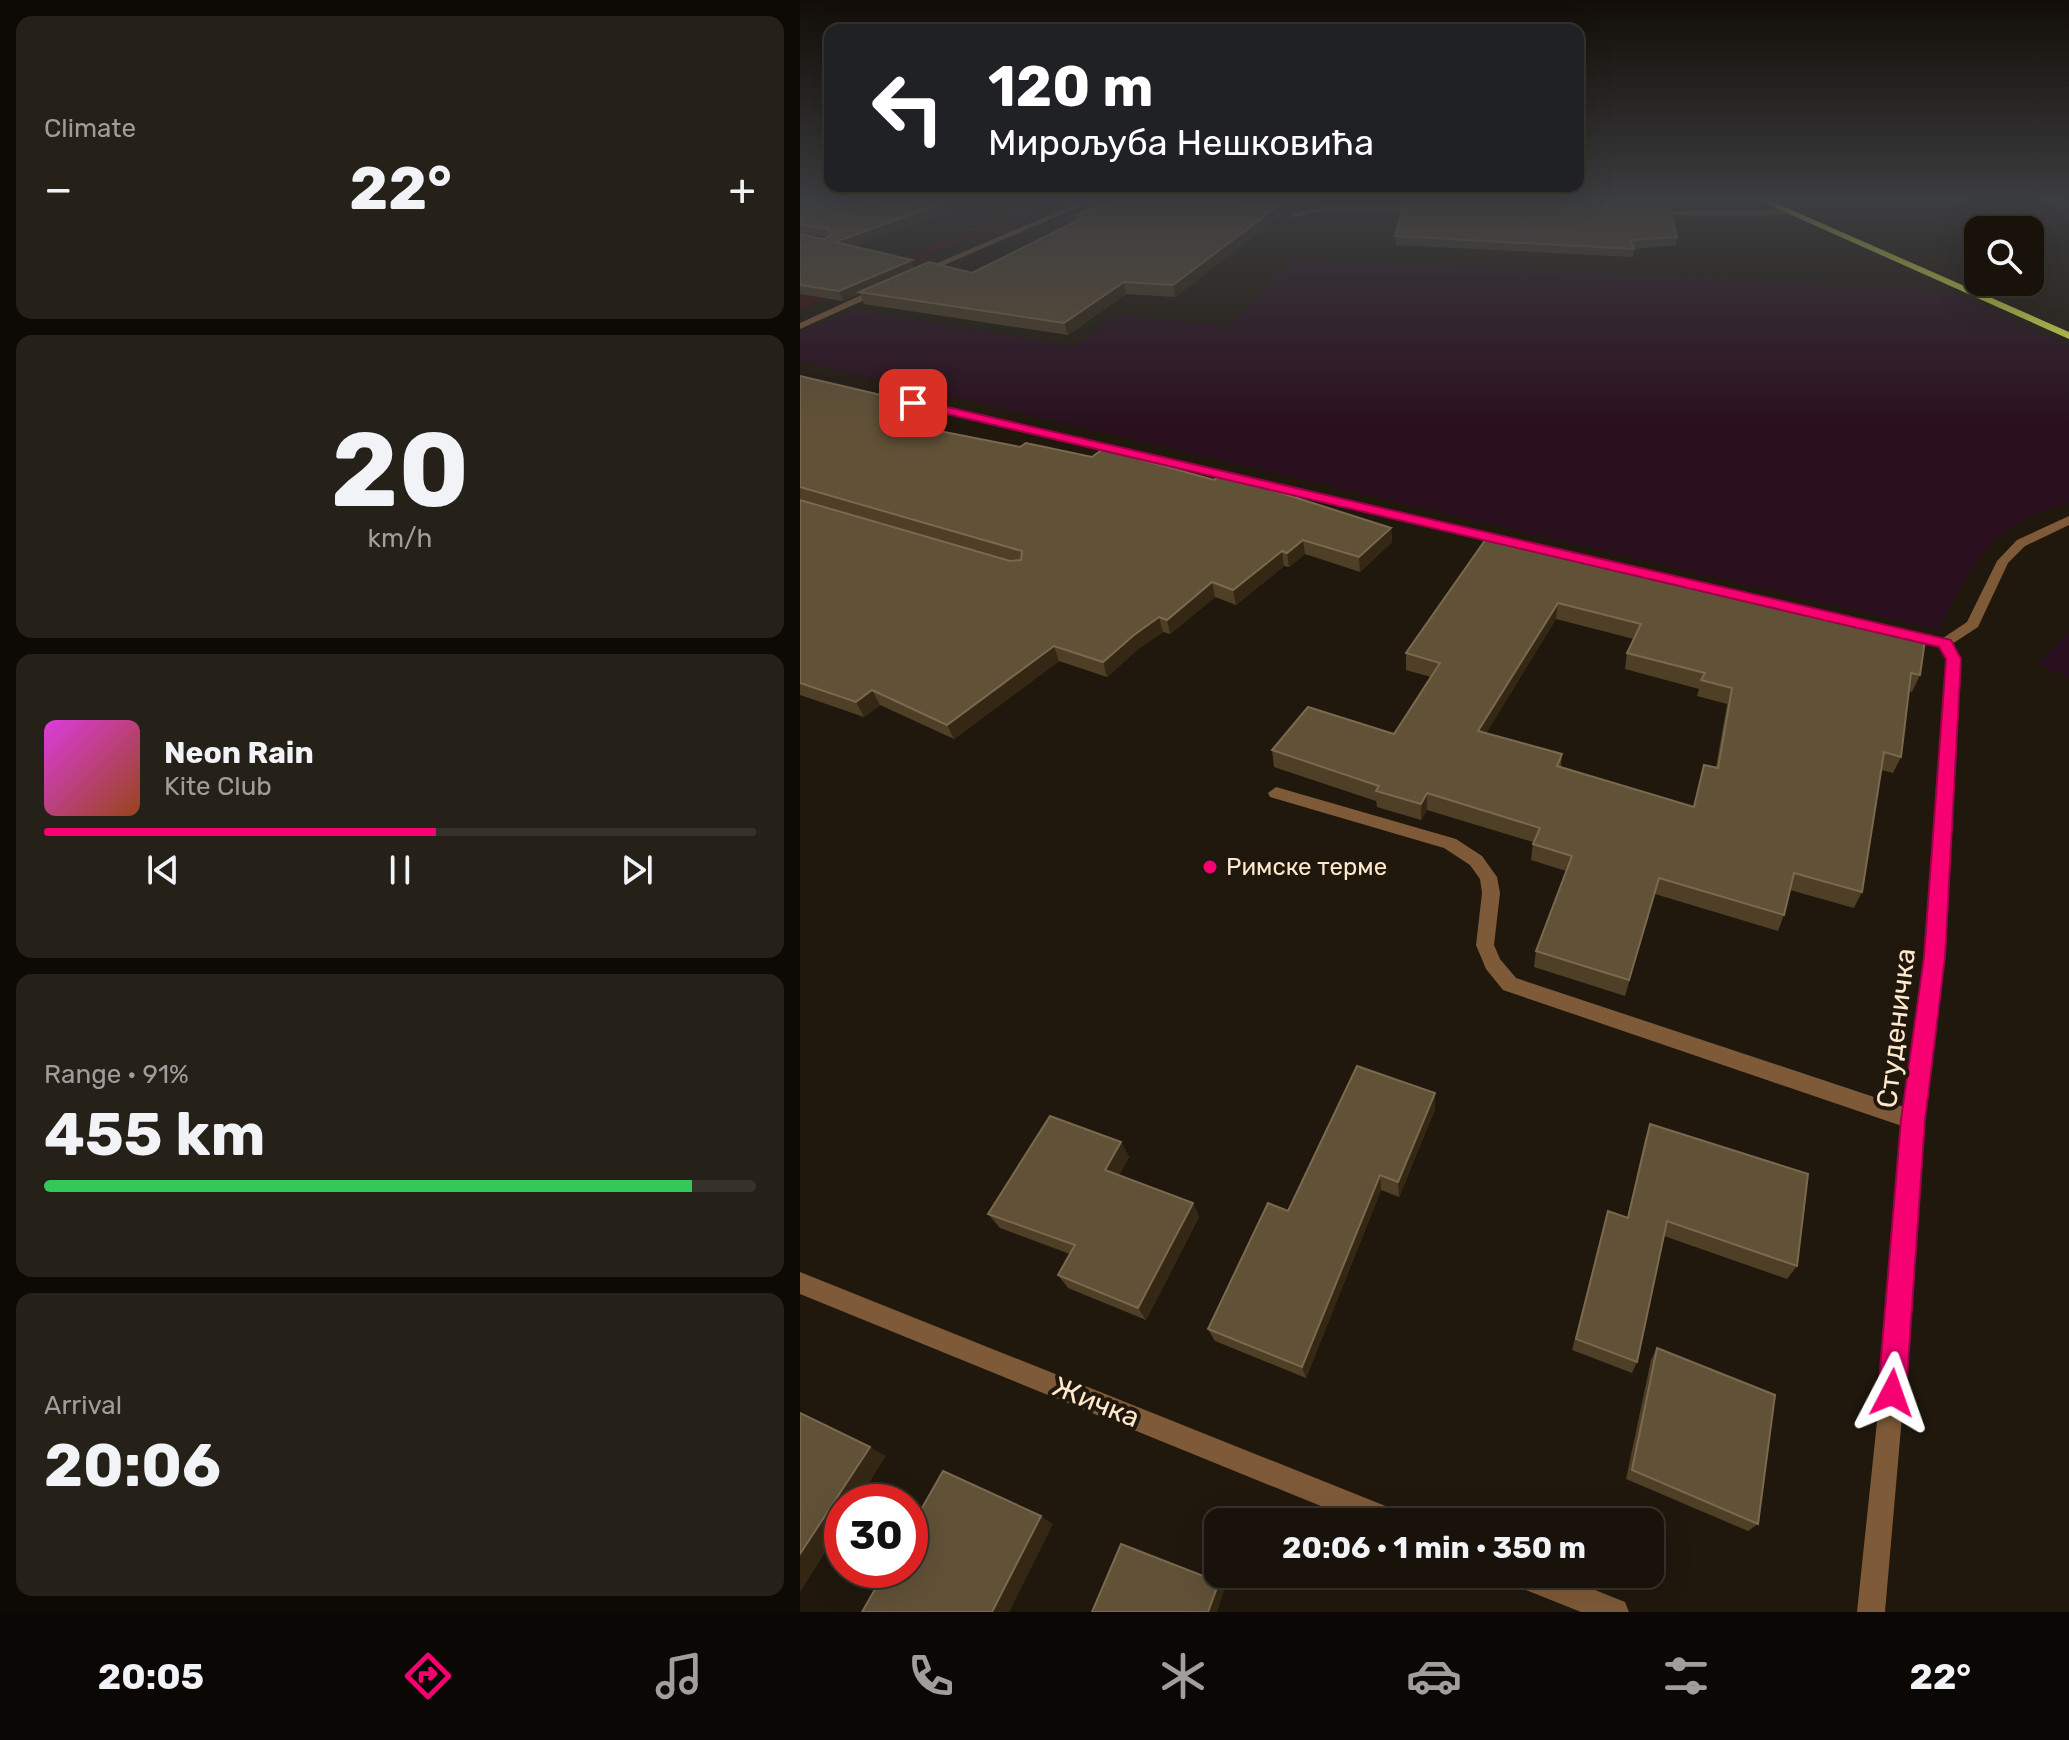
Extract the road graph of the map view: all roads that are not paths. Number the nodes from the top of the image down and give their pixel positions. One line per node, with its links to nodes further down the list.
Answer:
1 (912, 275): 3 (street)
2 (1934, 275): 6 (main road)
3 (905, 278)
4 (894, 283): 5 (street)
5 (800, 326)
6 (2069, 336)
7 (891, 398): 9 (street)
8 (2069, 520): 11 (street)
9 (1514, 542)
10 (1650, 574): 11 (street)
11 (1945, 643): 13 (street, Студеничка)
12 (1276, 793): 13 (street)
13 (1913, 1120): 18 (street, Студеничка)
14 (800, 1283): 15 (street, Жичка)
15 (1358, 1508)
16 (1556, 1588): 17 (street)
17 (1615, 1612)
18 (1871, 1612)

